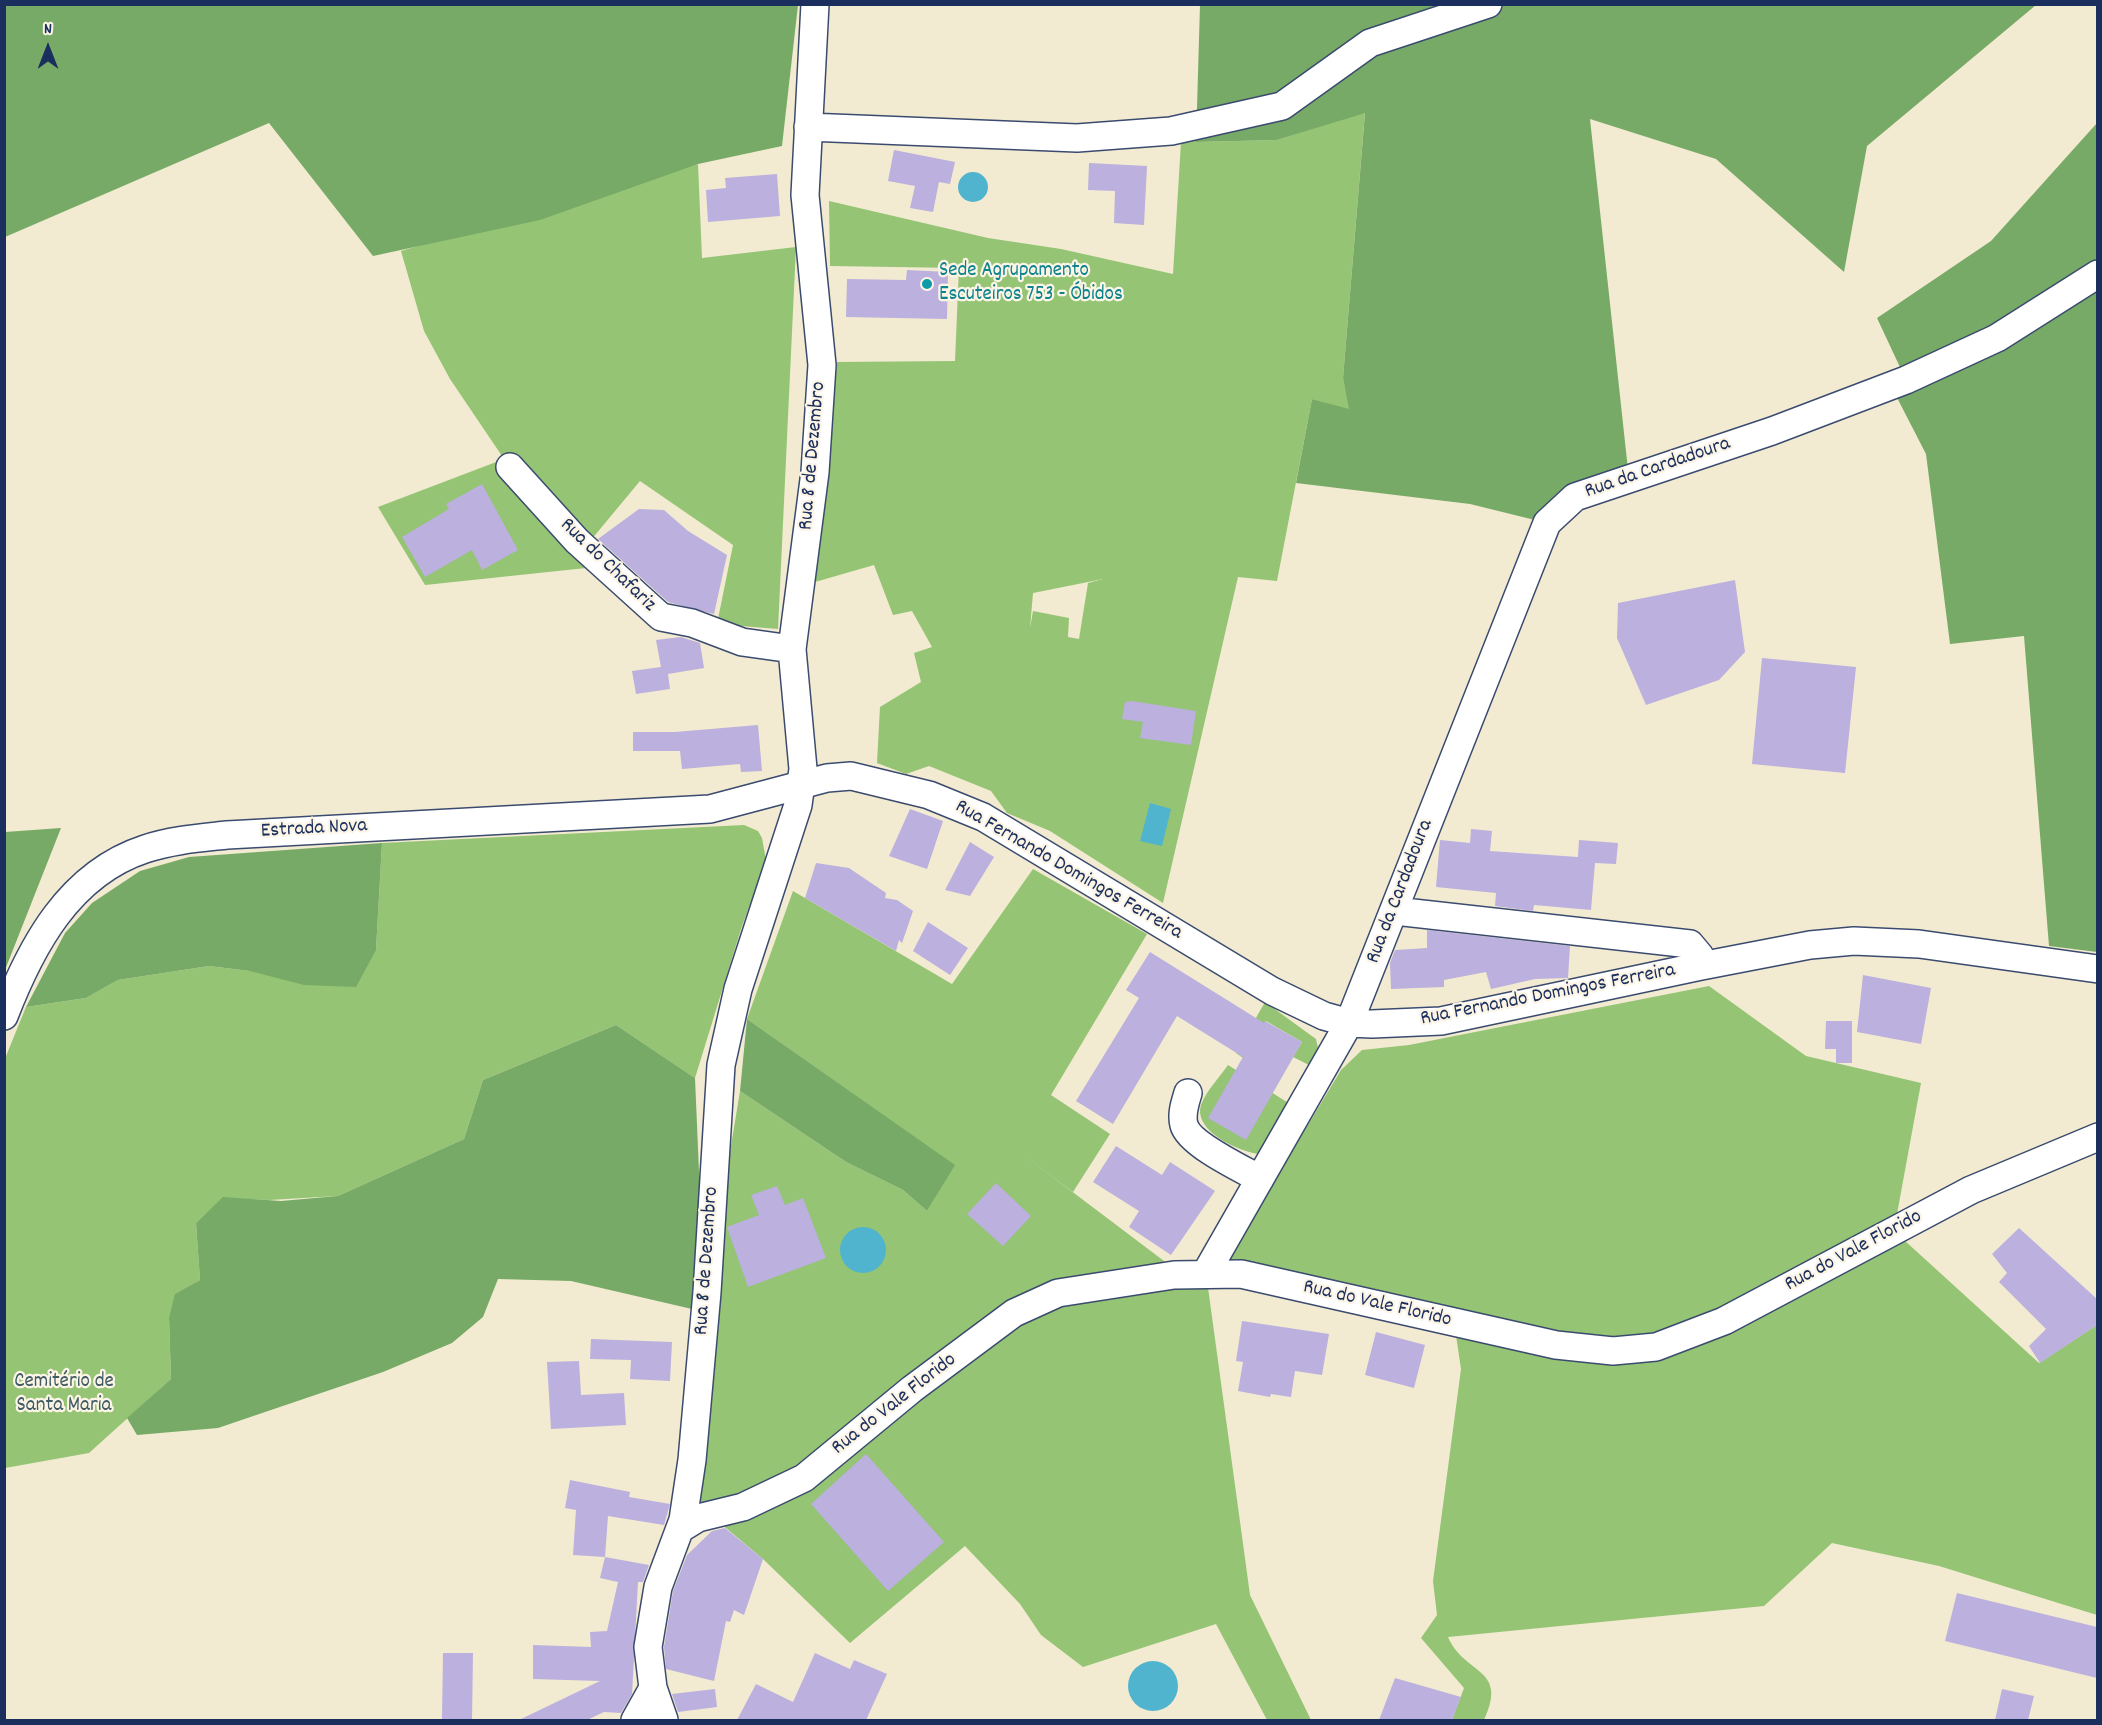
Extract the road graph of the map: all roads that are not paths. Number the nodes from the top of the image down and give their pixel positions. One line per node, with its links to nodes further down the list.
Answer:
1 (815, 4): 3 (street)
2 (1488, 4): 3 (street)
3 (808, 127): 6 (street, Rua 8 de Dezembro)
4 (2097, 274): 8 (street, Rua da Cardadoura)
5 (510, 467): 6 (street, Rua do Chafariz)
6 (792, 649): 7 (street, Rua 8 de Dezembro)
7 (799, 795): 11 (street, Estrada Nova); 12 (street, Rua Fernando Domingos Ferreira); 17 (street, Rua 8 de Dezembro)
8 (1395, 911): 9 (street); 12 (street, Rua da Cardadoura)
9 (1701, 966): 10 (street, Rua Fernando Domingos Ferreira); 12 (street, Rua Fernando Domingos Ferreira)
10 (2097, 969)
11 (4, 1016)
12 (1349, 1023): 15 (street, Rua da Cardadoura)
13 (1188, 1093): 15 (street)
14 (2097, 1137): 16 (street, Rua do Vale Florido)
15 (1260, 1179): 16 (street, Rua da Cardadoura)
16 (1206, 1273): 17 (street, Rua do Vale Florido)
17 (680, 1529): 18 (street, Rua 8 de Dezembro)
18 (653, 1688): 19 (street); 20 (street, Rua 8 de Dezembro)
19 (635, 1720)
20 (664, 1720)

